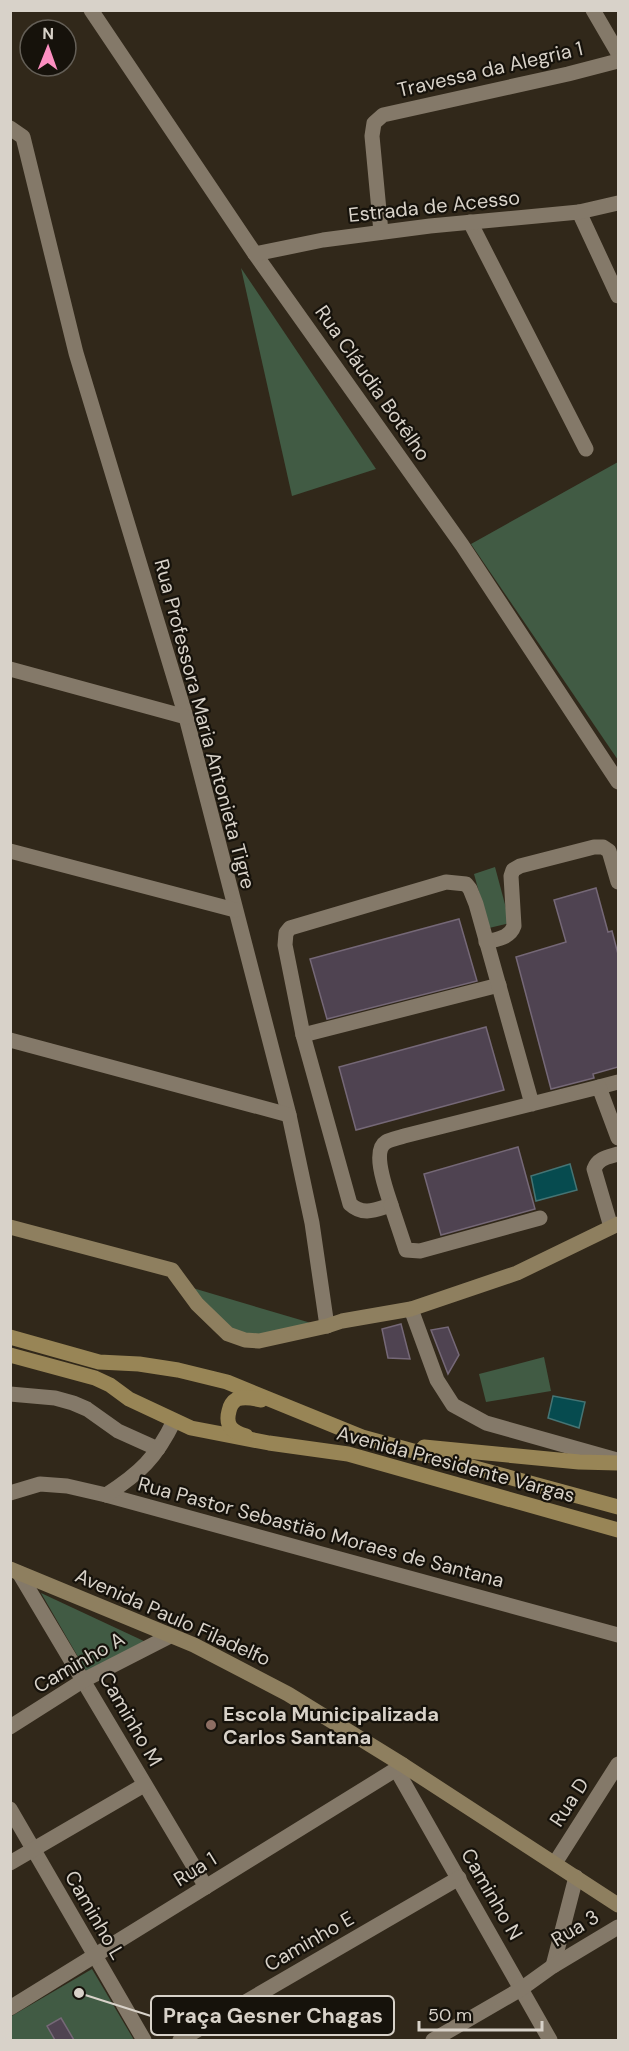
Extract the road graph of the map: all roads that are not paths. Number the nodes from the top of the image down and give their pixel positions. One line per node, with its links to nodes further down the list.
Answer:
1 (91, 10): 10 (street, Rua Cláudia Botêlho)
2 (593, 10): 3 (street)
3 (618, 53)
4 (618, 61): 9 (street, Travessa da Alegria 1)
5 (17, 132): 14 (street, Rua Professora Maria Antonieta Tigre)
6 (618, 202): 7 (street, Estrada de Acesso)
7 (579, 212): 8 (street, Estrada de Acesso); 11 (street)
8 (470, 222): 9 (street, Estrada de Acesso); 12 (street)
9 (381, 232): 10 (street, Estrada de Acesso)
10 (255, 254): 15 (street, Rua Cláudia Botêlho)
11 (618, 296)
12 (586, 449)
13 (10, 669): 14 (street)
14 (186, 717): 18 (street, Rua Professora Maria Antonieta Tigre)
15 (618, 782)
16 (10, 851): 18 (street)
17 (618, 882): 19 (street)
18 (235, 910): 26 (street, Rua Professora Maria Antonieta Tigre)
19 (486, 942): 20 (street); 21 (street)
20 (499, 985): 21 (street); 25 (street)
21 (303, 1035): 29 (street)
22 (10, 1040): 26 (street)
23 (618, 1082): 24 (street)
24 (599, 1087): 25 (street); 27 (street)
25 (532, 1104): 29 (street)
26 (289, 1115): 34 (street, Rua Professora Maria Antonieta Tigre)
27 (618, 1138)
28 (618, 1154): 31 (street)
29 (391, 1205): 30 (street)
30 (540, 1218)
31 (615, 1225): 33 (street)
32 (10, 1227): 34 (street)
33 (411, 1309): 34 (street); 43 (street)
34 (335, 1323)
35 (10, 1337): 38 (main road, Avenida Presidente Vargas)
36 (10, 1355): 39 (main road, Avenida Presidente Vargas)
37 (10, 1394): 42 (street)
38 (285, 1405): 40 (main road); 41 (main road, Avenida Presidente Vargas)
39 (174, 1421): 40 (main road, Avenida Presidente Vargas); 42 (street)
40 (269, 1443): 47 (main road, Avenida Presidente Vargas)
41 (389, 1444): 43 (main road); 46 (main road, Avenida Presidente Vargas)
42 (158, 1449): 45 (street)
43 (618, 1462)
44 (10, 1493): 45 (street, Rua Pastor Sebastião Moraes de Santana)
45 (106, 1495): 49 (street, Rua Pastor Sebastião Moraes de Santana)
46 (618, 1507)
47 (618, 1530)
48 (13, 1571): 50 (street, Avenida Paulo Filadelfo); 51 (street, Caminho M)
49 (618, 1635)
50 (170, 1636): 51 (street, Caminho A); 54 (street, Avenida Paulo Filadelfo)
51 (84, 1680): 52 (street, Caminho A); 55 (street, Caminho M)
52 (10, 1727)
53 (618, 1764): 59 (street, Rua D)
54 (399, 1767): 59 (street, Avenida Paulo Filadelfo); 61 (street, Caminho N); 62 (street, Rua 1)
55 (144, 1785): 57 (street); 62 (street, Caminho M)
56 (10, 1809): 57 (street, Caminho L)
57 (33, 1850): 58 (street); 65 (street, Caminho L)
58 (10, 1863)
59 (555, 1863): 60 (street, Avenida Paulo Filadelfo)
60 (576, 1877): 63 (street, Avenida Paulo Filadelfo); 66 (street, Rua 3)
61 (459, 1878): 67 (street, Caminho N); 70 (street, Caminho E)
62 (206, 1887): 65 (street, Rua 1)
63 (618, 1905)
64 (618, 1927): 66 (street, Rua 3)
65 (95, 1957): 68 (street, Rua 1); 69 (street, Caminho L)
66 (553, 1966): 67 (street, Rua 3)
67 (521, 1989): 71 (street, Rua 3); 72 (street, Caminho N)
68 (10, 2008)
69 (144, 2040)
70 (180, 2040)
71 (432, 2040)
72 (550, 2040)

